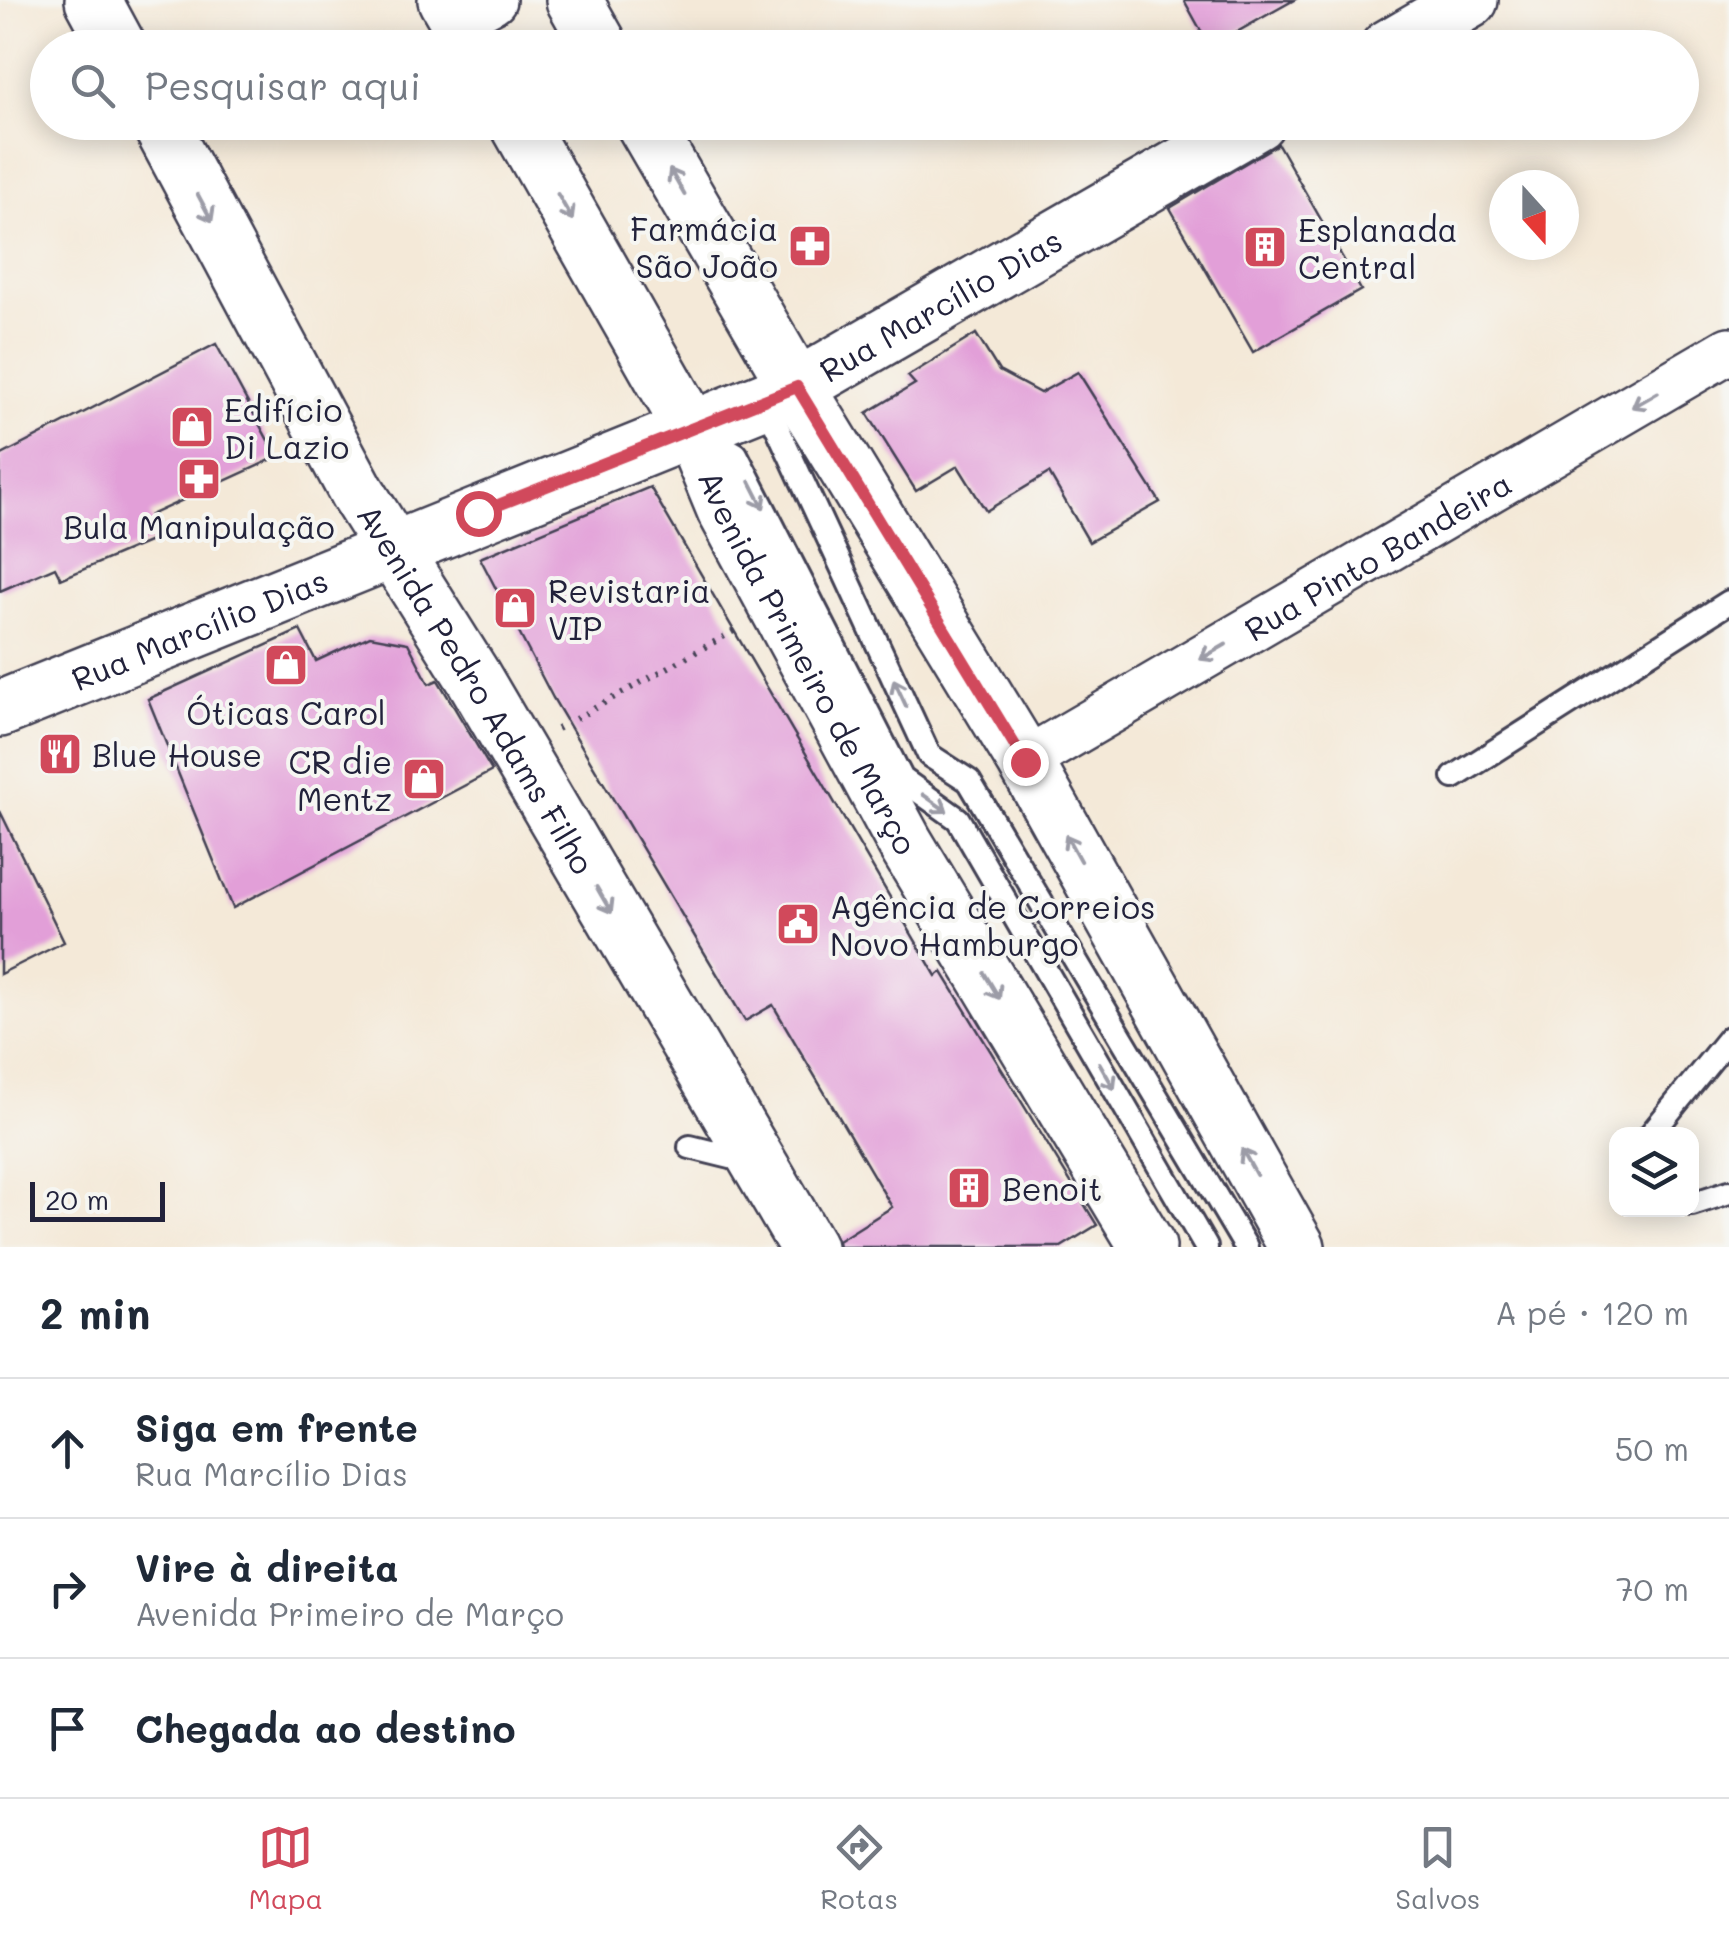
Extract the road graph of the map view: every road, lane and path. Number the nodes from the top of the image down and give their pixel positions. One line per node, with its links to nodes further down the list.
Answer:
1 (93, 0): 4 (main road)
2 (574, 0): 5 (main road)
3 (1470, 0): 6 (main road)
4 (109, 30)
5 (591, 30)
6 (1419, 30)
7 (169, 140): 14 (main road, Avenida Pedro Adams Filho, one-way to 14)
8 (527, 140): 13 (main road, Avenida Primeiro de Março, one-way to 13)
9 (653, 140): 12 (main road, Avenida Primeiro de Março, one-way to 9)
10 (1226, 140): 12 (main road, Rua Marcílio Dias)
11 (1729, 350): 19 (street, Rua Pinto Bandeira, one-way to 19)
12 (781, 394): 13 (main road, Rua Marcílio Dias); 19 (main road, Avenida Primeiro de Março); 30 (lane, Avenida Primeiro de Março, one-way to 12)
13 (692, 428): 14 (main road, Rua Marcílio Dias); 16 (main road, Avenida Primeiro de Março); 29 (lane, one-way to 29)
14 (390, 548): 17 (main road, Rua Marcílio Dias); 18 (main road, Avenida Pedro Adams Filho)
15 (1729, 602): 20 (lane)
16 (778, 608): 18 (path); 28 (main road, Avenida Primeiro de Março, one-way to 28)
17 (0, 709)
18 (517, 752): 24 (main road, Avenida Pedro Adams Filho, one-way to 24)
19 (1025, 762): 31 (main road, Avenida Primeiro de Março, one-way to 19)
20 (1454, 777)
21 (1729, 1038): 22 (lane)
22 (1656, 1127)
23 (690, 1148): 24 (lane)
24 (760, 1164): 27 (main road, Avenida Pedro Adams Filho)
25 (1729, 1192): 26 (lane)
26 (1699, 1202)
27 (808, 1247)
28 (1148, 1247)
29 (1206, 1247)
30 (1246, 1247)
31 (1296, 1247)

